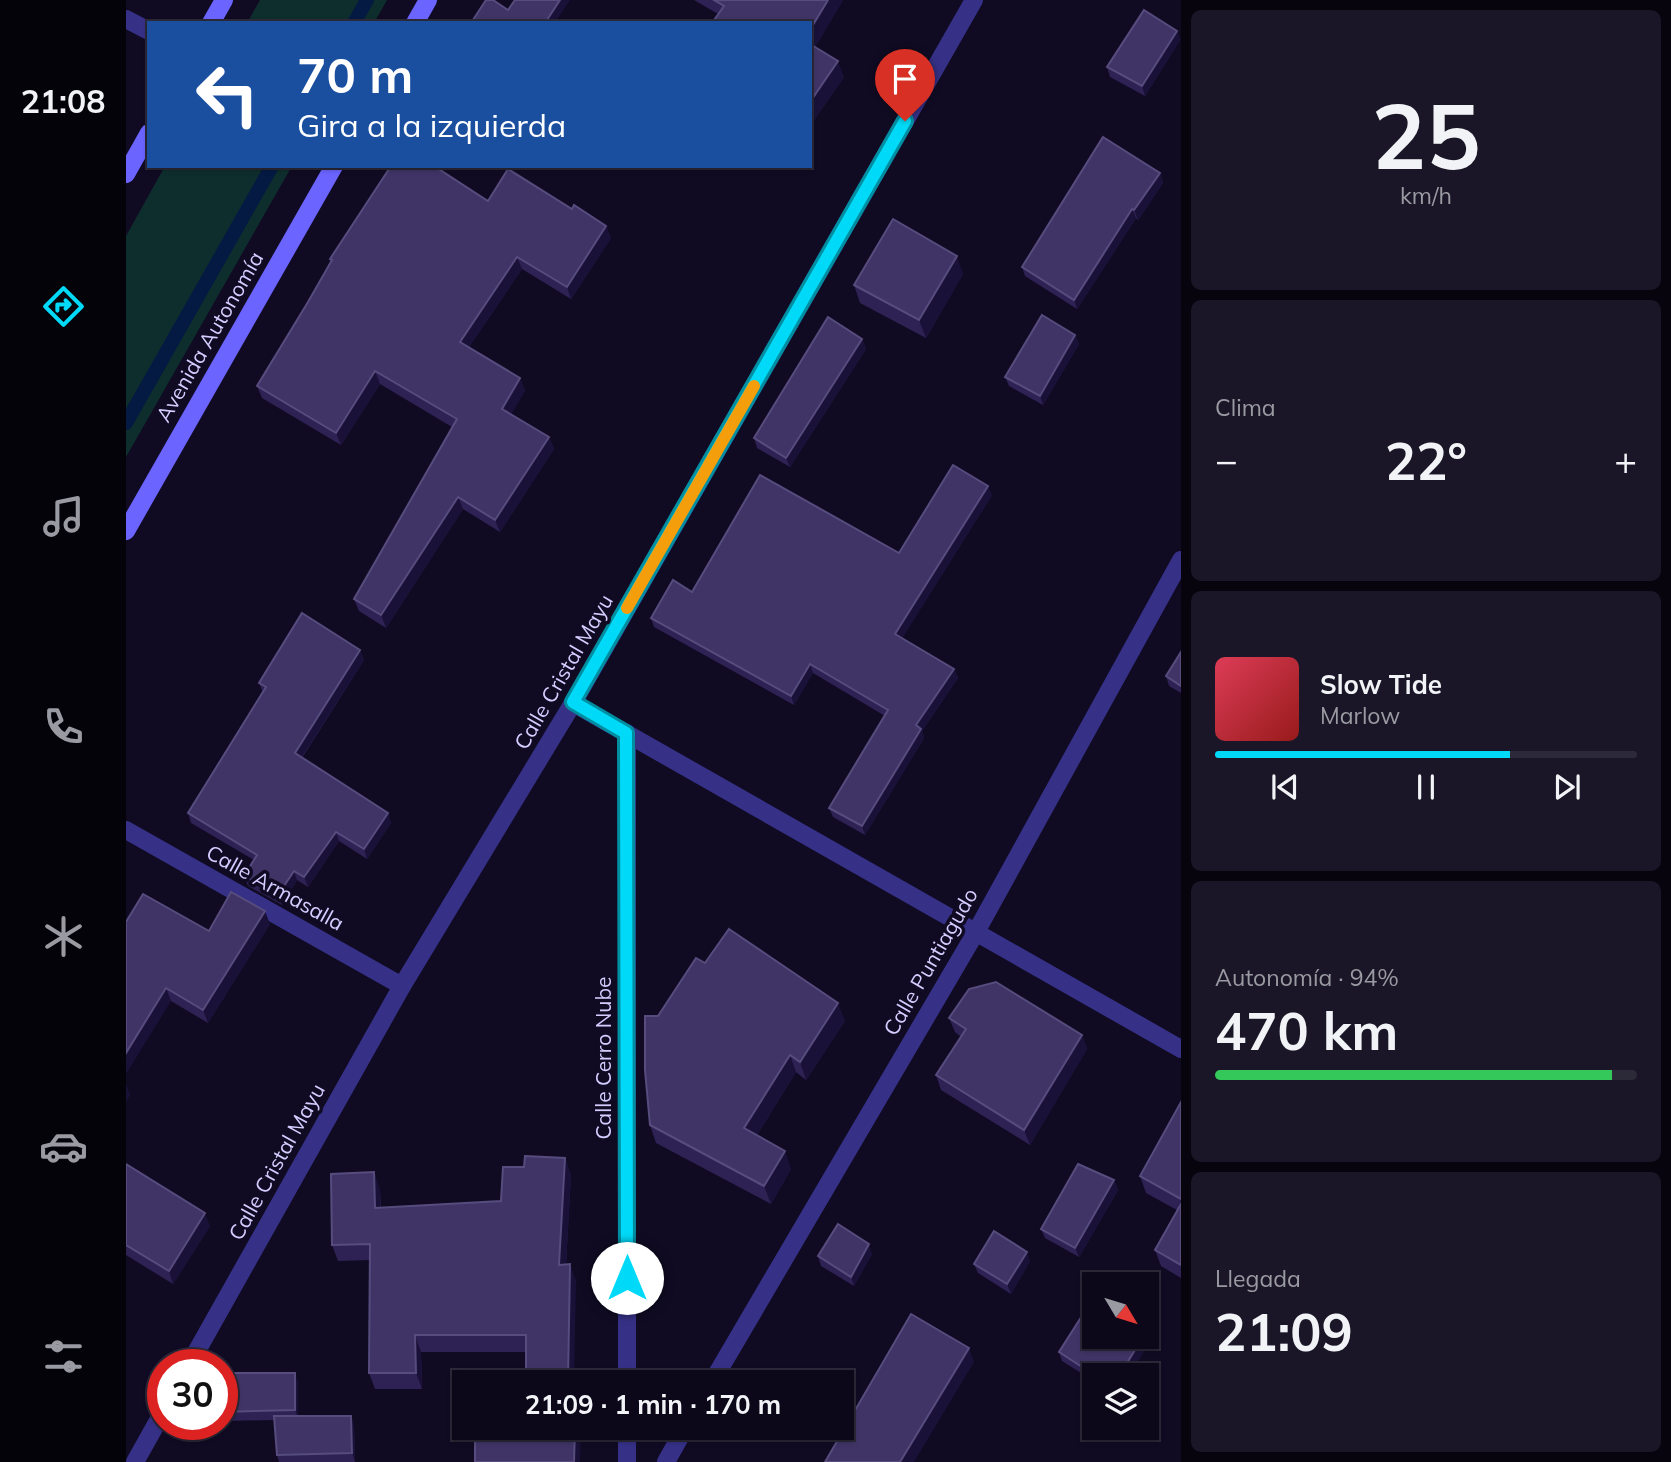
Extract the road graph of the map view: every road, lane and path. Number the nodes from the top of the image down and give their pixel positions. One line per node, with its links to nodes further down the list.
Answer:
1 (224, 0): 5 (street)
2 (428, 0): 6 (street)
3 (974, 0): 13 (street, Calle Cristal Mayu)
4 (126, 19): 7 (street)
5 (212, 21)
6 (416, 21)
7 (147, 30)
8 (147, 137): 10 (street)
9 (333, 168): 11 (street, Avenida Autonomía)
10 (126, 174)
11 (126, 531)
12 (1181, 559): 16 (street, Calle Puntiagudo)
13 (573, 702): 14 (street); 17 (street, Calle Cristal Mayu)
14 (626, 733): 16 (street); 20 (street, Calle Cerro Nube)
15 (126, 830): 17 (street, Calle Armasalla)
16 (976, 932): 18 (street); 21 (street, Calle Puntiagudo)
17 (402, 986): 19 (street, Calle Cristal Mayu)
18 (1181, 1049)
19 (198, 1349)
20 (627, 1370)
21 (719, 1370)
22 (147, 1440): 25 (street)
23 (627, 1440): 26 (street)
24 (678, 1440): 27 (street)
25 (135, 1462)
26 (627, 1462)
27 (666, 1462)

